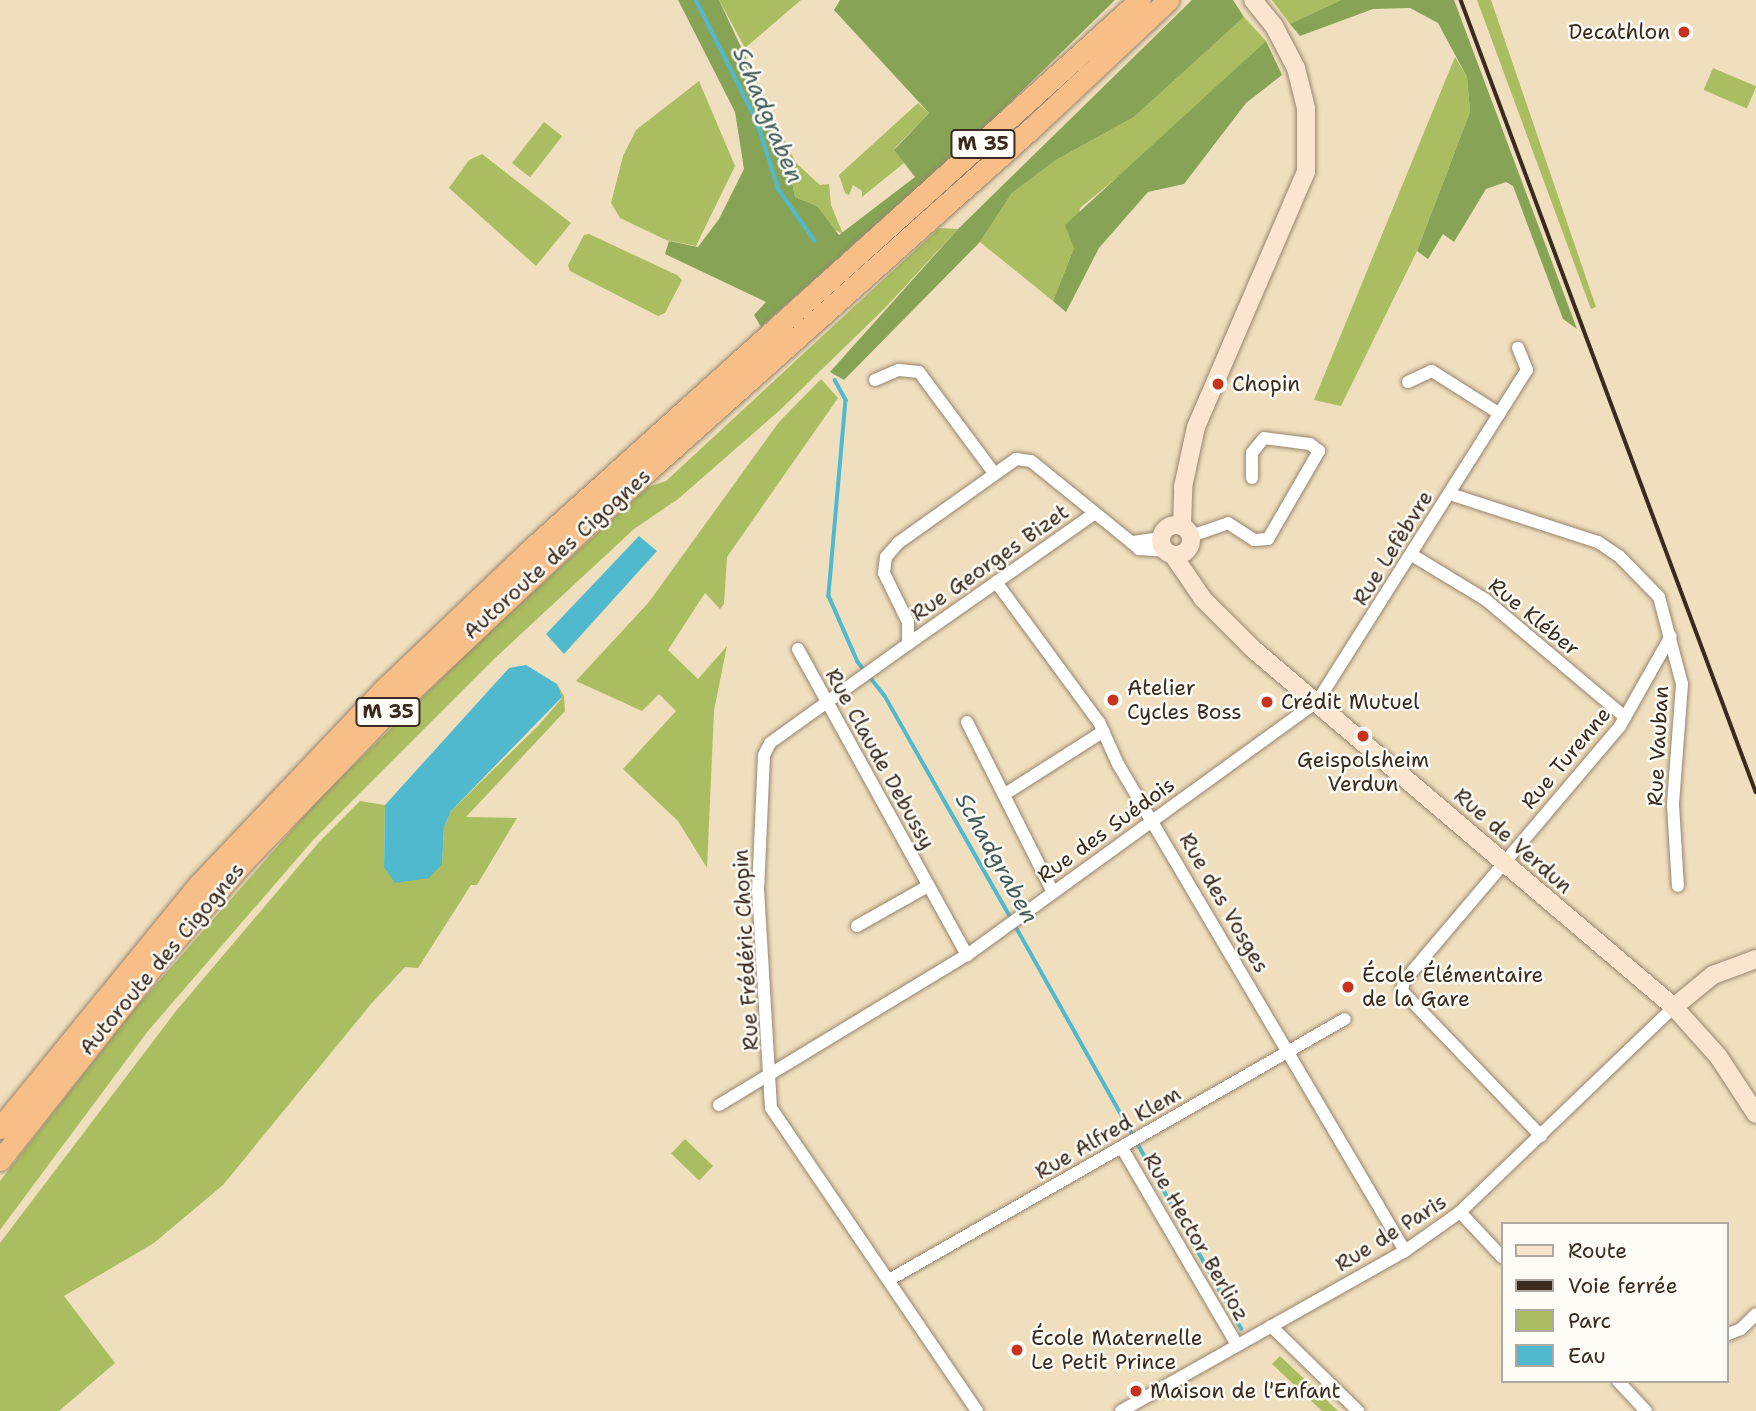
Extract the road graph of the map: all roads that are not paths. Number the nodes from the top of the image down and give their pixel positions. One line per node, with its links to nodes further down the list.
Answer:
1 (1140, 0): 38 (highway, Autoroute des Cigognes / M 35)
2 (1168, 0): 41 (highway, Autoroute des Cigognes / M 35)
3 (1253, 0): 12 (main road)
4 (1518, 348): 7 (street, Rue Lefèbvre)
5 (875, 380): 8 (street)
6 (1408, 382): 7 (street)
7 (1500, 414): 10 (street, Rue Lefèbvre)
8 (994, 473): 11 (street); 16 (street)
9 (1252, 478): 12 (street)
10 (1450, 494): 13 (street, Rue Lefèbvre); 15 (street, Rue Vauban)
11 (1095, 513): 12 (street); 14 (street, Rue Georges Bizet)
12 (1175, 540): 19 (main road, Rue de Verdun)
13 (1412, 555): 19 (street, Rue Lefèbvre); 20 (street, Rue Kléber)
14 (996, 582): 16 (street, Rue Georges Bizet); 22 (street, Rue des Vosges)
15 (1671, 636): 20 (street, Rue Turenne); 27 (street, Rue Vauban)
16 (908, 644): 18 (street, Rue Frédéric Chopin)
17 (798, 649): 18 (street, Rue Claude Debussy)
18 (827, 701): 26 (street, Rue Claude Debussy); 35 (street, Rue Frédéric Chopin)
19 (1317, 702): 24 (street, Rue des Suédois); 25 (main road, Rue de Verdun)
20 (1625, 718): 25 (street, Rue Turenne)
21 (967, 722): 23 (street)
22 (1104, 731): 23 (street); 24 (street, Rue des Vosges)
23 (1005, 794): 28 (street)
24 (1153, 820): 28 (street, Rue des Suédois); 34 (street, Rue des Vosges)
25 (1503, 862): 32 (main road, Rue de Verdun); 39 (street, Rue Turenne)
26 (928, 886): 29 (street); 30 (street, Rue Claude Debussy)
27 (1678, 886)
28 (1053, 892): 30 (street, Rue des Suédois)
29 (857, 926)
30 (967, 955): 35 (street, Rue des Suédois)
31 (1756, 958): 32 (main road)
32 (1674, 1007): 37 (main road, Rue de Verdun); 39 (street, Rue de Paris)
33 (1345, 1019): 34 (street, Rue Alfred Klem)
34 (1289, 1052): 40 (street, Rue Alfred Klem); 43 (street, Rue des Vosges)
35 (771, 1071): 36 (street, Rue des Suédois); 45 (street, Rue Frédéric Chopin)
36 (719, 1105)
37 (1756, 1114)
38 (0, 1126)
39 (1541, 1136): 42 (street, Rue de Paris)
40 (1122, 1148): 45 (street, Rue Alfred Klem); 49 (street, Rue Hector Berlioz)
41 (0, 1160)
42 (1460, 1213): 43 (street, Rue de Paris); 44 (street)
43 (1405, 1251): 47 (street, Rue de Paris)
44 (1500, 1256)
45 (889, 1280): 51 (street, Rue Frédéric Chopin)
46 (1756, 1314): 48 (street)
47 (1271, 1326): 49 (street, Rue de Paris); 53 (street)
48 (1728, 1334)
49 (1237, 1345): 52 (street, Rue de Paris)
50 (1620, 1383): 54 (street)
51 (977, 1411)
52 (1121, 1411)
53 (1358, 1411)
54 (1646, 1411)

